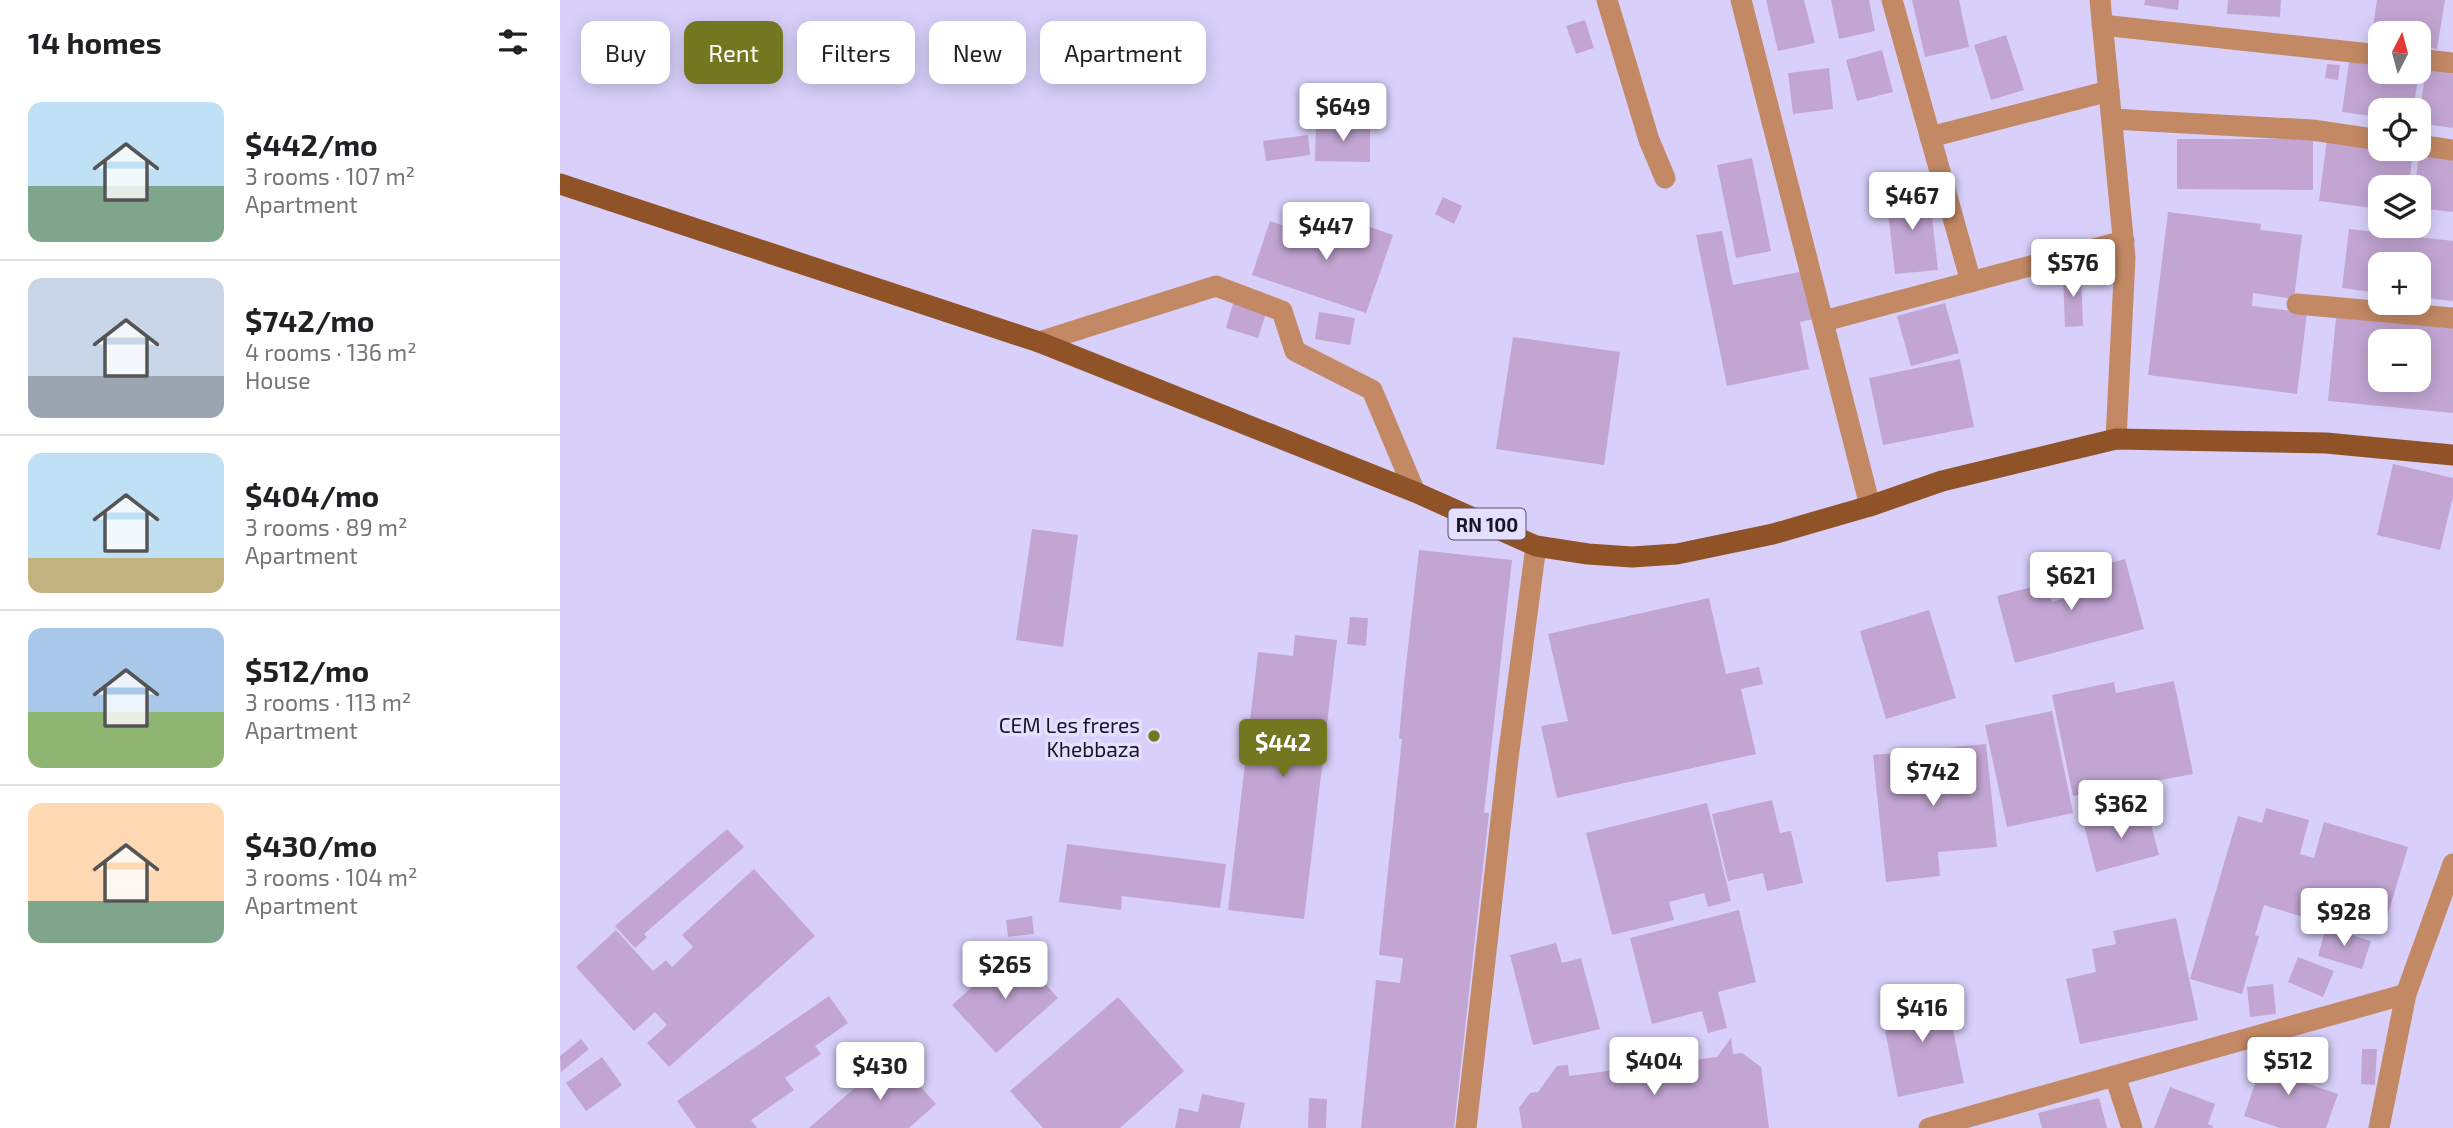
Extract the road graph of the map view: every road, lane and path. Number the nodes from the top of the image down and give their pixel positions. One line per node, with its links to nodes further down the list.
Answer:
1 (1608, 0): 15 (street)
2 (1741, 0): 21 (street)
3 (1892, 0): 11 (street)
4 (2100, 0): 5 (street)
5 (2102, 25): 6 (street); 9 (street)
6 (2368, 54)
7 (2431, 61): 8 (street)
8 (2453, 63)
9 (2109, 91): 10 (street); 11 (street)
10 (2112, 118): 12 (street); 17 (street)
11 (1930, 136): 18 (street)
12 (2368, 137)
13 (2431, 147): 14 (street)
14 (2453, 150)
15 (1665, 178)
16 (560, 184): 22 (main road, RN 100)
17 (2124, 241): 18 (street); 23 (street)
18 (1971, 282): 21 (street)
19 (2297, 304): 20 (street)
20 (2453, 318)
21 (1824, 321): 26 (street)
22 (1039, 342): 25 (main road, RN 100); 25 (street)
23 (2116, 439): 24 (main road, RN 100); 26 (main road, RN 100)
24 (2453, 455)
25 (1415, 492): 27 (main road, RN 100)
26 (1870, 506): 27 (main road, RN 100)
27 (1536, 546): 31 (street)
28 (2453, 864): 29 (street)
29 (2406, 995): 30 (street); 34 (street)
30 (2115, 1076): 32 (street); 33 (street)
31 (1466, 1128)
32 (1929, 1128)
33 (2132, 1128)
34 (2379, 1128)

